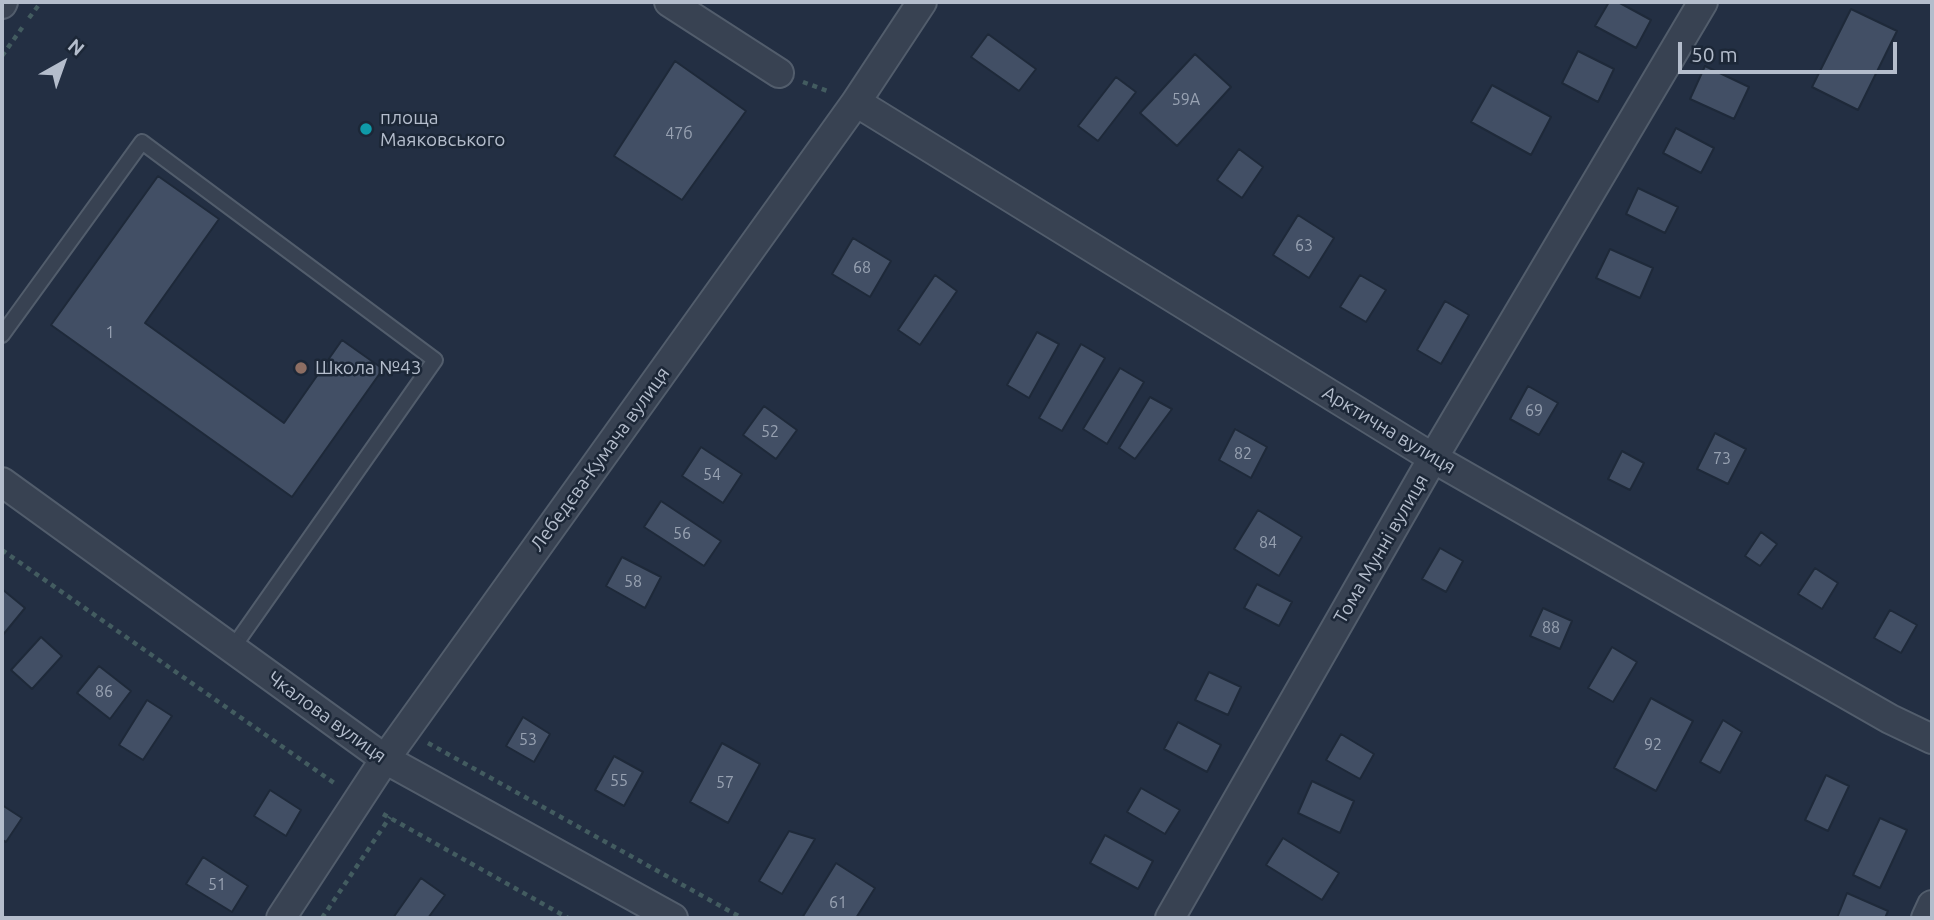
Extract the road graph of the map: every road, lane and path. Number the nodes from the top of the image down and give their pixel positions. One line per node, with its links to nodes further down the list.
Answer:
1 (41, 2): 5 (path)
2 (669, 2): 6 (street)
3 (922, 2): 7 (street, Лебедєва-Кумача вулиця)
4 (1703, 2): 9 (street, Тома Мунні вулиця)
5 (2, 56)
6 (779, 74): 7 (path)
7 (856, 102): 9 (street, Арктична вулиця); 13 (street, Лебедєва-Кумача вулиця)
8 (2, 335): 12 (lane)
9 (1433, 458): 14 (street, Арктична вулиця); 24 (street, Тома Мунні вулиця)
10 (2, 482): 12 (street, Чкалова вулиця)
11 (2, 550): 16 (path)
12 (232, 649): 15 (street, Чкалова вулиця)
13 (406, 731): 15 (street, Лебедєва-Кумача вулиця); 23 (path)
14 (1932, 739)
15 (385, 760): 16 (street, Лебедєва-Кумача вулиця); 22 (street, Чкалова вулиця)
16 (359, 800): 17 (path); 19 (street, Лебедєва-Кумача вулиця)
17 (390, 817): 20 (path); 21 (path)
18 (1932, 905): 25 (street)
19 (281, 918)
20 (322, 918)
21 (568, 918)
22 (673, 918)
23 (742, 918)
24 (1170, 918)
25 (1926, 918)

